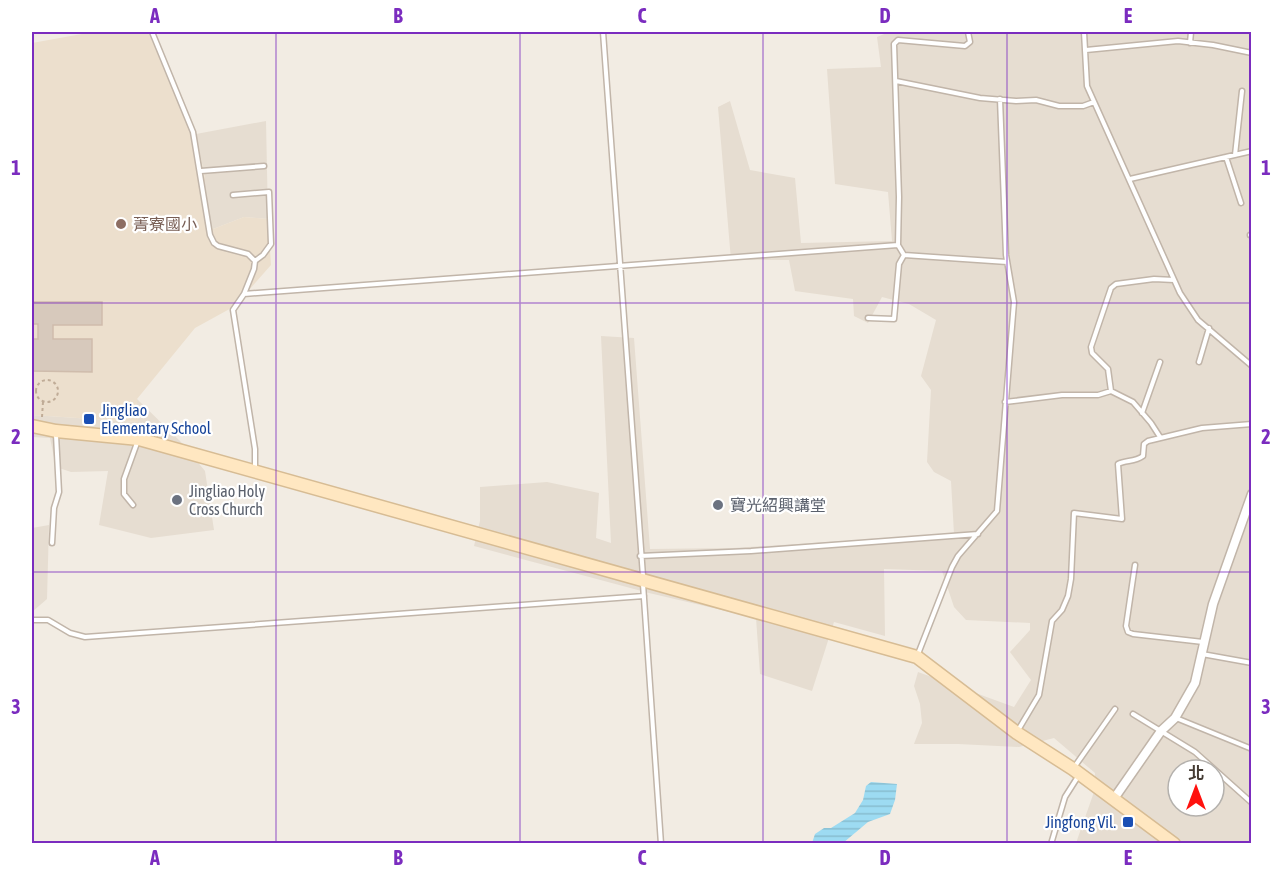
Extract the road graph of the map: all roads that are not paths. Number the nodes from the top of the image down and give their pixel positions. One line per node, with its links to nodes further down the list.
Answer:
1 (152, 32): 17 (lane)
2 (603, 32): 25 (lane)
3 (969, 32): 9 (lane)
4 (1084, 32): 7 (lane)
5 (1191, 32): 6 (lane)
6 (1190, 43): 7 (lane); 8 (lane)
7 (1086, 50): 12 (lane)
8 (1251, 53)
9 (896, 81): 11 (lane); 21 (lane)
10 (1242, 91): 14 (lane)
11 (1000, 99): 12 (lane); 24 (lane)
12 (1094, 102): 18 (lane)
13 (1251, 151): 14 (lane)
14 (1235, 155): 15 (lane)
15 (1226, 157): 18 (lane); 20 (lane)
16 (264, 166): 17 (lane)
17 (201, 171): 23 (lane)
18 (1130, 179): 26 (lane)
19 (233, 195): 23 (lane)
20 (1241, 203)
21 (898, 245): 22 (lane); 25 (lane)
22 (904, 255): 24 (lane); 28 (lane)
23 (255, 261): 27 (lane)
24 (1007, 262): 34 (lane)
25 (621, 266): 27 (lane); 46 (lane)
26 (1174, 280): 29 (lane); 33 (lane)
27 (244, 294): 41 (lane)
28 (868, 318)
29 (1209, 328): 31 (lane); 32 (lane)
30 (1160, 362): 35 (lane)
31 (1199, 362)
32 (1251, 366)
33 (1111, 391): 34 (lane); 35 (lane)
34 (1005, 402): 44 (lane)
35 (1142, 413): 39 (lane)
36 (1251, 424): 39 (lane)
37 (36, 427): 38 (street)
38 (56, 431): 40 (street); 45 (lane)
39 (1160, 437): 59 (lane)
40 (139, 439): 41 (street); 43 (lane)
41 (255, 471): 48 (street)
42 (1251, 494): 51 (street)
43 (133, 505)
44 (978, 534): 46 (lane); 53 (lane)
45 (52, 543)
46 (640, 556): 48 (lane)
47 (1135, 565): 51 (lane)
48 (643, 580): 49 (lane); 53 (street)
49 (644, 596): 50 (lane); 64 (lane)
50 (32, 620)
51 (1204, 643): 52 (street)
52 (1201, 654): 54 (lane); 57 (street)
53 (917, 657): 59 (street)
54 (1251, 663)
55 (1114, 709): 61 (lane)
56 (1133, 714): 58 (lane)
57 (1175, 718): 58 (street); 60 (lane)
58 (1161, 731): 62 (street); 63 (lane)
59 (1017, 733): 61 (street)
60 (1251, 749)
61 (1077, 772): 62 (street); 65 (lane)
62 (1113, 800): 66 (street)
63 (1251, 803)
64 (661, 843)
65 (1051, 843)
66 (1174, 843)

